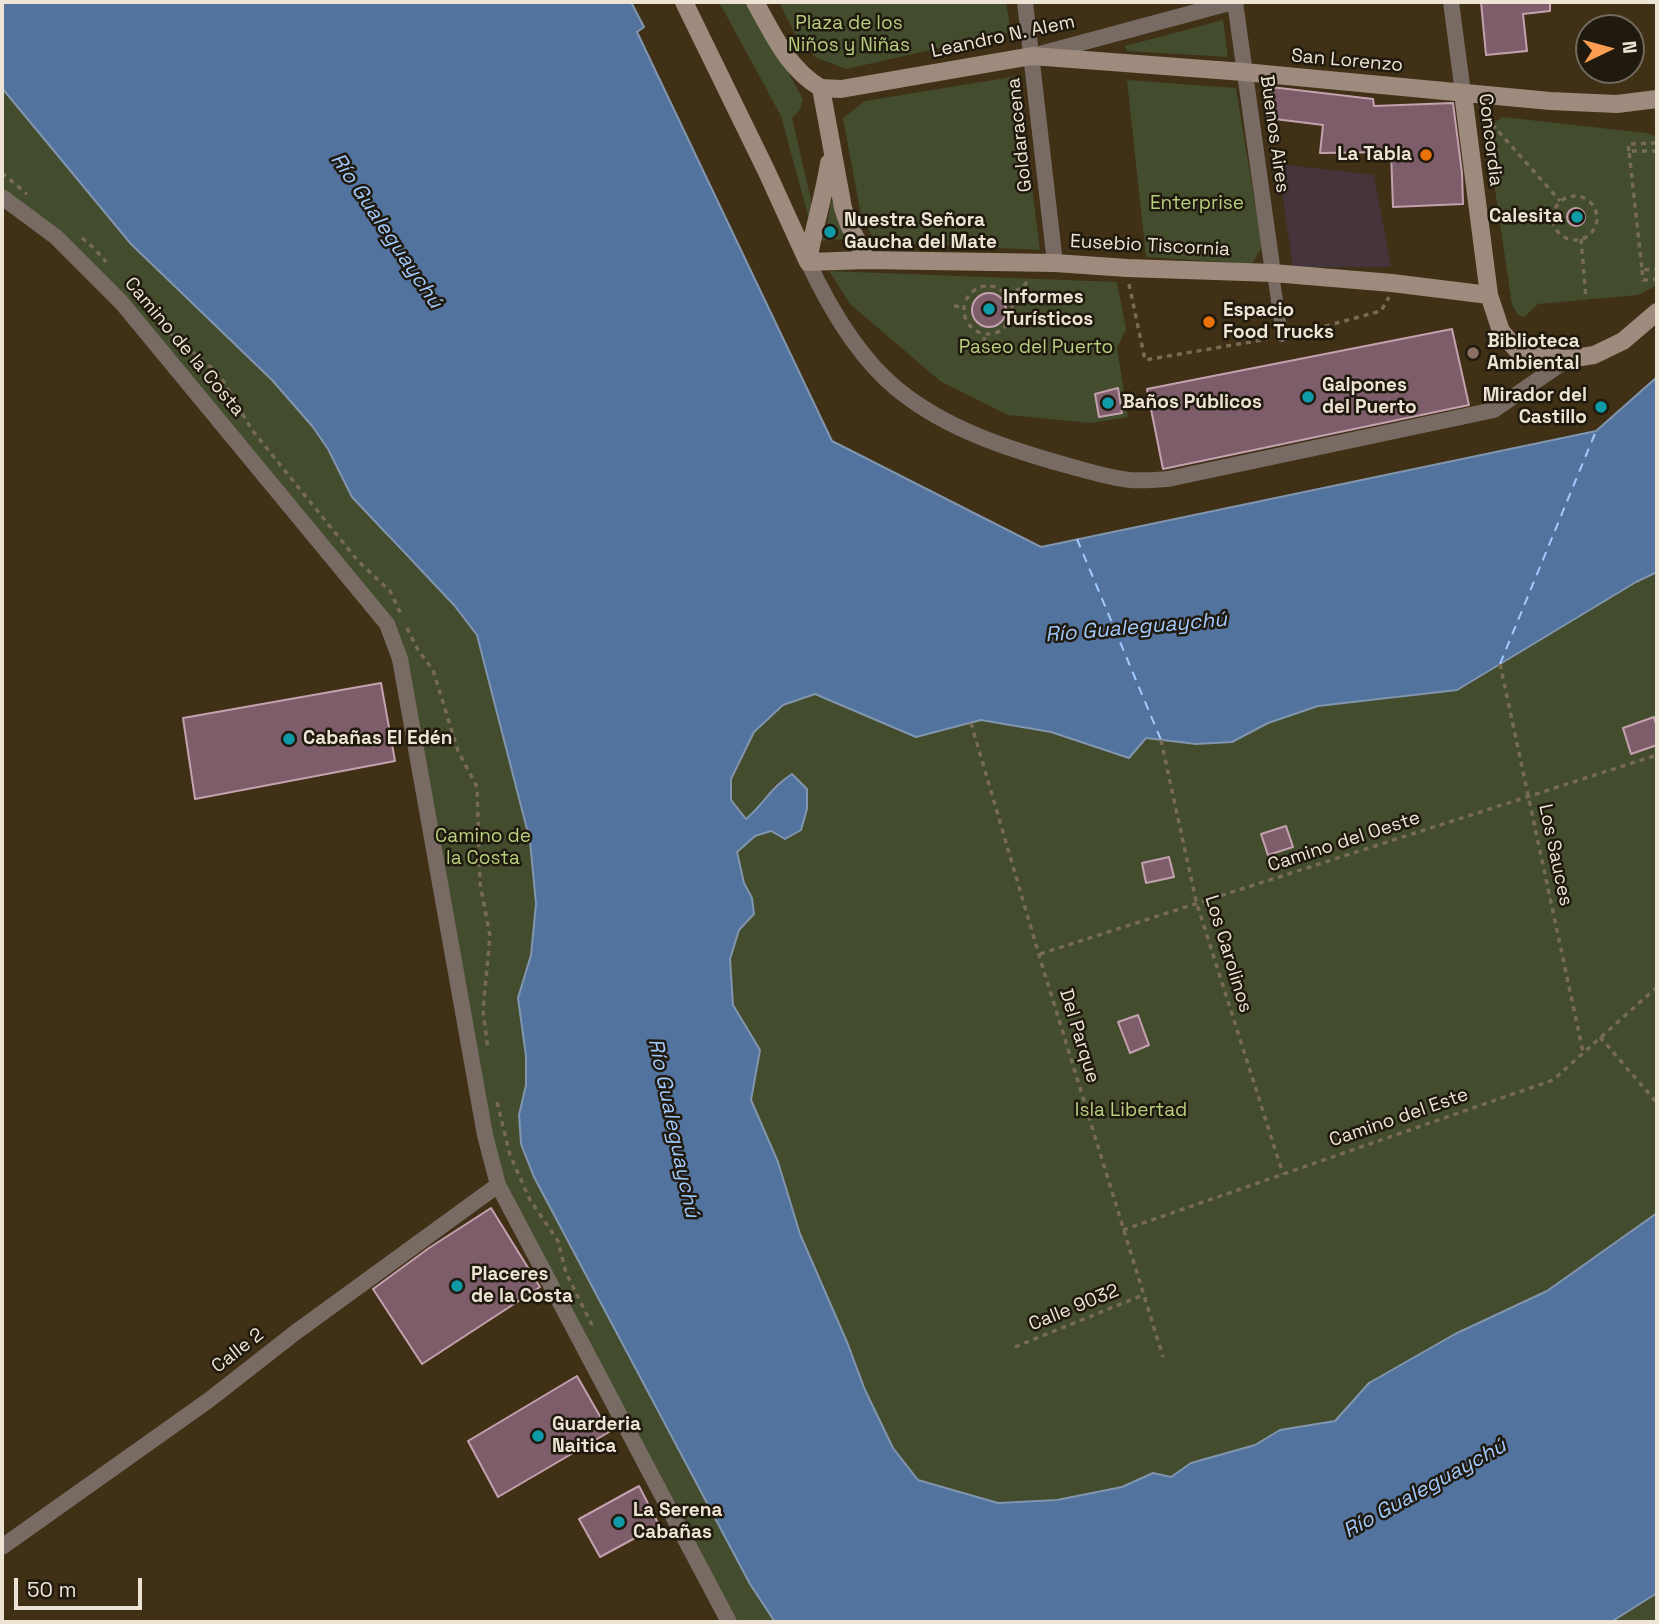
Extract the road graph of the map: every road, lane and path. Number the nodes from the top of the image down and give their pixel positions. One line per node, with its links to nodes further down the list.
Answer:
1 (684, 2): 20 (main road)
2 (755, 2): 8 (main road)
3 (1025, 2): 6 (street, Goldaracena)
4 (1234, 2): 6 (street, Leandro N. Alem); 7 (street, Buenos Aires)
5 (1451, 2): 9 (street, Concordia)
6 (1032, 56): 7 (main road, San Lorenzo); 8 (main road, Leandro N. Alem); 21 (street, Goldaracena)
7 (1244, 72): 9 (main road, San Lorenzo); 25 (street, Buenos Aires)
8 (821, 89): 13 (main road)
9 (1463, 93): 10 (main road, San Lorenzo); 30 (main road, Concordia)
10 (1657, 99)
11 (1492, 124): 17 (path)
12 (1657, 143): 14 (path)
13 (831, 151): 19 (main road); 20 (main road)
14 (1629, 151): 15 (path); 24 (path)
15 (1657, 151)
16 (2, 197): 53 (street, Camino de la Costa)
17 (1560, 201): 18 (path); 18 (path)
18 (1581, 239): 31 (path)
19 (867, 260): 20 (main road, Eusebio Tiscornia); 21 (main road, Eusebio Tiscornia)
20 (808, 262): 40 (street)
21 (1055, 263): 22 (main road, Eusebio Tiscornia)
22 (1127, 268): 25 (main road, Eusebio Tiscornia); 38 (path)
23 (1657, 269): 24 (path)
24 (1642, 271): 27 (path)
25 (1273, 273): 28 (main road, Eusebio Tiscornia); 38 (street)
26 (993, 279): 29 (path)
27 (1657, 279)
28 (1392, 282): 30 (main road, Eusebio Tiscornia); 38 (path)
29 (992, 287): 33 (path); 35 (path)
30 (1489, 295): 40 (main road, Concordia)
31 (1586, 299)
32 (954, 306): 33 (path)
33 (965, 307): 37 (path)
34 (1657, 312): 40 (main road, Concordia)
35 (1012, 314): 36 (path); 37 (path)
36 (1020, 315)
37 (985, 334): 39 (path)
38 (1282, 337)
39 (984, 342)
40 (1567, 359)
41 (1500, 664): 45 (path, Los Sauces)
42 (971, 723): 47 (path, Del Parque)
43 (1161, 740): 46 (path, Los Carolinos)
44 (1657, 755): 45 (path, Camino del Oeste)
45 (1528, 797): 46 (path, Camino del Oeste); 50 (path, Los Sauces)
46 (1196, 904): 47 (path, Camino del Oeste); 52 (path, Los Carolinos)
47 (1039, 955): 54 (path, Del Parque)
48 (1657, 987): 49 (path, Camino del Este)
49 (1600, 1037): 50 (path, Camino del Este); 51 (path)
50 (1583, 1052): 52 (path, Camino del Este)
51 (1657, 1103)
52 (1283, 1174): 54 (path, Camino del Este)
53 (498, 1185): 58 (street, Calle 2); 59 (street, Camino de la Costa)
54 (1123, 1230): 55 (path, Del Parque)
55 (1143, 1295): 56 (path, Calle 9032); 57 (path, Del Parque)
56 (1015, 1347)
57 (1163, 1357)
58 (2, 1547)
59 (729, 1622)

